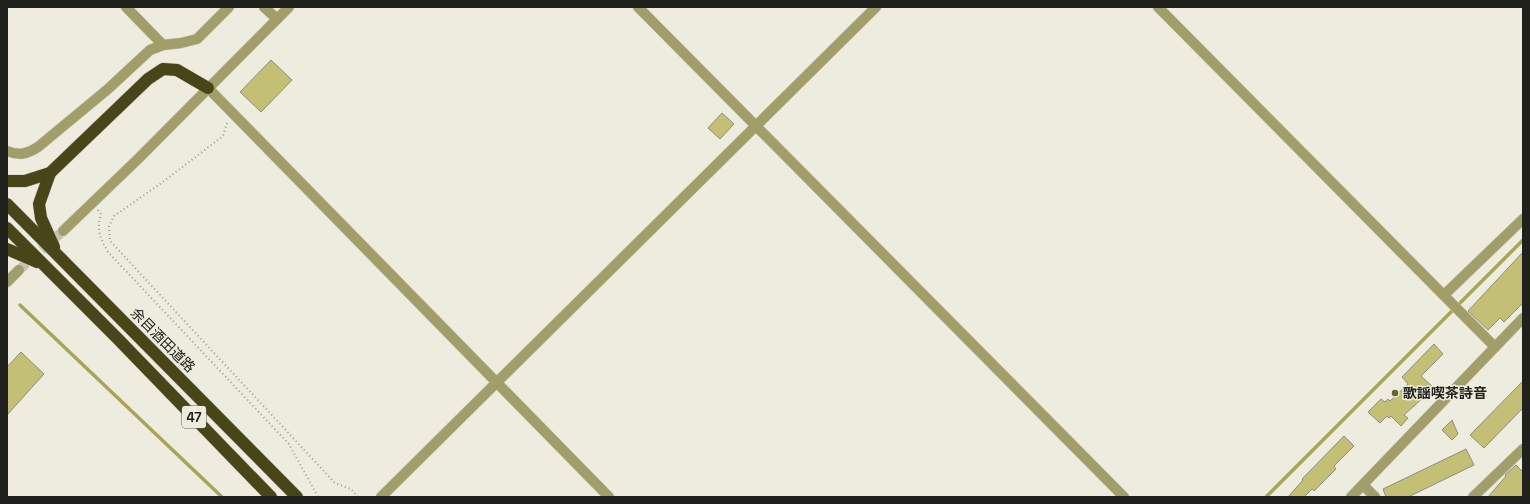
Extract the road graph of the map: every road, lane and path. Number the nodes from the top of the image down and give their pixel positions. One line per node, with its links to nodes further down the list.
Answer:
1 (126, 7): 9 (street)
2 (229, 7): 9 (street)
3 (264, 7): 8 (street)
4 (289, 7): 8 (street)
5 (638, 7): 12 (street)
6 (876, 7): 12 (street)
7 (1158, 7): 26 (street)
8 (277, 19): 10 (street)
9 (163, 45): 13 (street)
10 (208, 88): 11 (street); 14 (highway); 17 (street)
11 (231, 112): 29 (street); 35 (path)
12 (756, 125): 29 (street); 38 (street)
13 (7, 151)
14 (50, 173): 15 (highway); 22 (highway)
15 (7, 181)
16 (7, 204): 22 (highway, 余目酒田道路 / 47)
17 (91, 204): 20 (street); 34 (path)
18 (1523, 218): 26 (street)
19 (7, 228): 23 (highway, 47)
20 (63, 231)
21 (7, 249): 23 (highway)
22 (57, 255): 33 (highway, 余目酒田道路 / 47)
23 (46, 267): 32 (highway, 47)
24 (19, 270): 25 (street)
25 (7, 282)
26 (1447, 298): 28 (street)
27 (1523, 318): 28 (street)
28 (1495, 347): 31 (street)
29 (496, 382): 36 (street); 37 (street)
30 (1523, 449): 41 (street)
31 (1362, 485): 39 (street); 40 (street)
32 (271, 497)
33 (297, 497)
34 (318, 497)
35 (358, 497)
36 (381, 497)
37 (610, 497)
38 (1124, 497)
39 (1351, 497)
40 (1375, 497)
41 (1473, 497)

